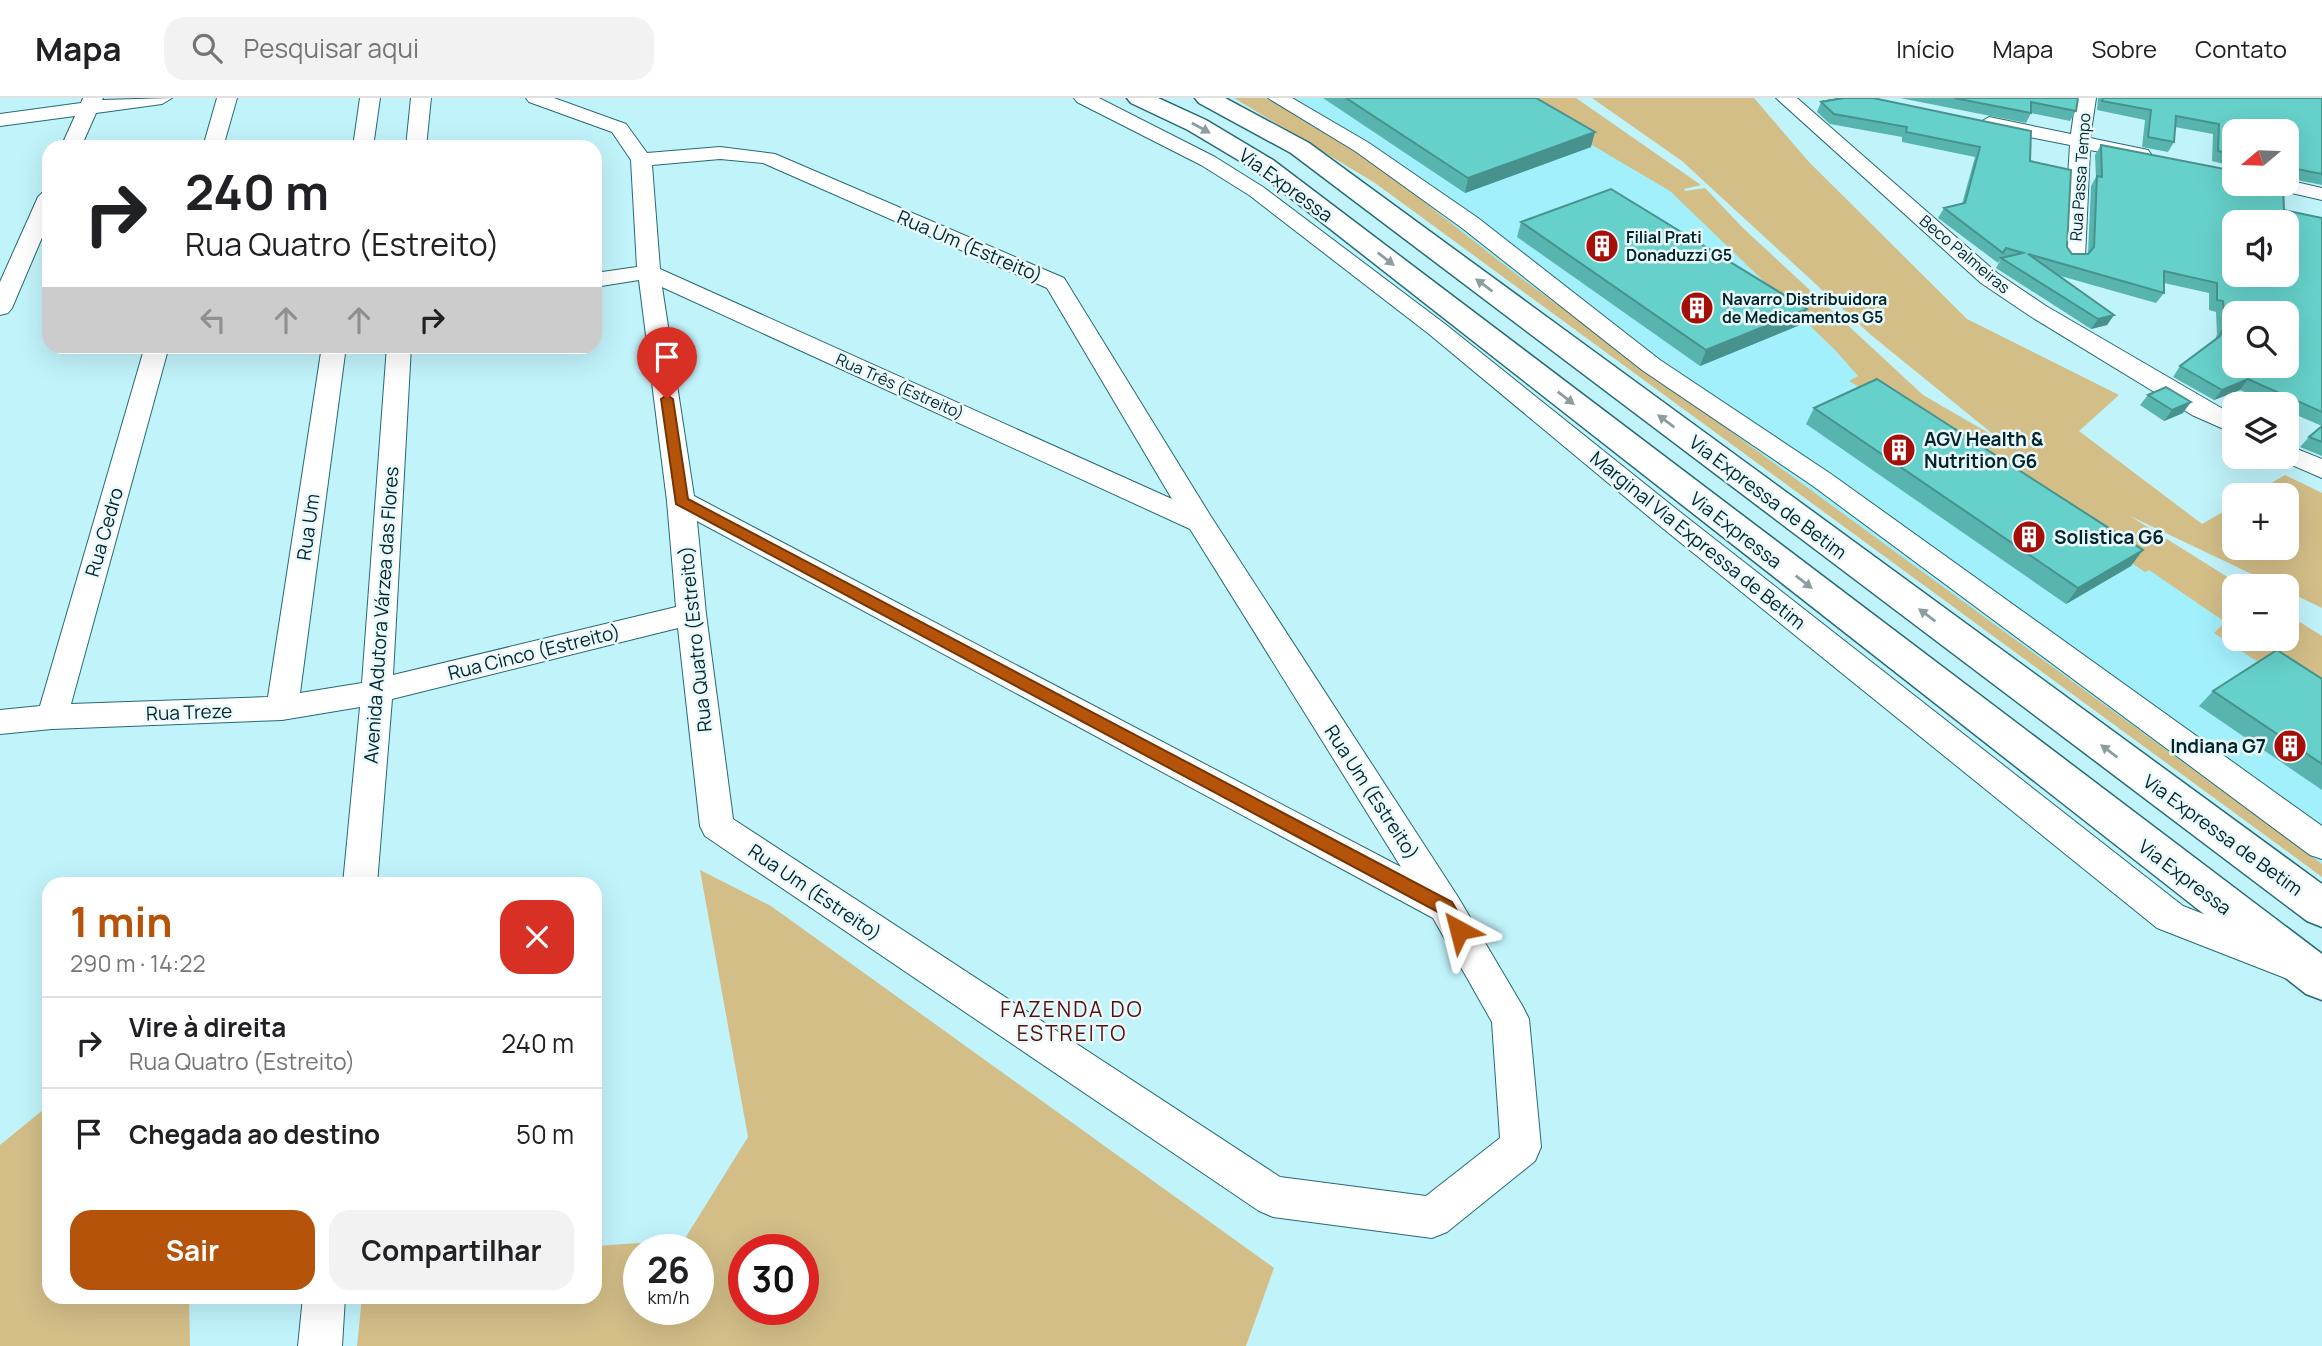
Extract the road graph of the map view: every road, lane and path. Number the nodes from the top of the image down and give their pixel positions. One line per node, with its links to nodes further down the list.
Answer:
1 (162, 98): 12 (street)
2 (227, 98): 16 (street)
3 (370, 98): 17 (street)
4 (421, 98): 18 (street)
5 (536, 98): 21 (street, Rua Quatro (Estreito))
6 (1084, 98): 47 (street, Marginal Via Expressa de Betim)
7 (1139, 98): 47 (highway, Via Expressa, one-way to 47)
8 (1207, 98): 46 (highway, Via Expressa de Betim, one-way to 8)
9 (1278, 98): 43 (street)
10 (1786, 98): 32 (street, Beco Palmeiras)
11 (2086, 98): 19 (street, Rua Passa Tempo)
12 (90, 103): 14 (street); 15 (street)
13 (1963, 118): 19 (street)
14 (0, 120)
15 (74, 140)
16 (215, 140)
17 (364, 140)
18 (417, 140)
19 (2080, 141): 20 (street); 25 (street, Rua Passa Tempo)
20 (2158, 158)
21 (641, 160): 26 (street, Rua Quatro (Estreito)); 36 (street, Rua Um (Estreito))
22 (2300, 189): 23 (street)
23 (2322, 194)
24 (42, 213): 28 (street)
25 (2074, 257)
26 (649, 272): 27 (street); 35 (street, Rua Quatro (Estreito)); 36 (street, Rua Três (Estreito))
27 (602, 279)
28 (0, 308)
29 (155, 354): 40 (street, Rua Cedro)
30 (333, 354): 39 (street, Rua Um)
31 (398, 354): 38 (street, Avenida Adutora Várzea das Flores)
32 (2222, 420)
33 (2299, 458): 34 (street)
34 (2322, 469)
35 (681, 501): 37 (street, Rua Quatro (Estreito)); 45 (street)
36 (1200, 522): 45 (street, Rua Um (Estreito))
37 (691, 614): 38 (street, Rua Cinco (Estreito)); 42 (street, Rua Quatro (Estreito))
38 (377, 690): 39 (street, Rua Treze); 44 (street, Avenida Adutora Várzea das Flores)
39 (282, 708): 40 (street, Rua Treze)
40 (52, 717): 41 (street, Rua Treze)
41 (0, 722)
42 (717, 826): 45 (street, Rua Um (Estreito))
43 (2322, 845)
44 (361, 877)
45 (1446, 908)
46 (2322, 908)
47 (2318, 977)
48 (323, 1304): 49 (street)
49 (320, 1346)

